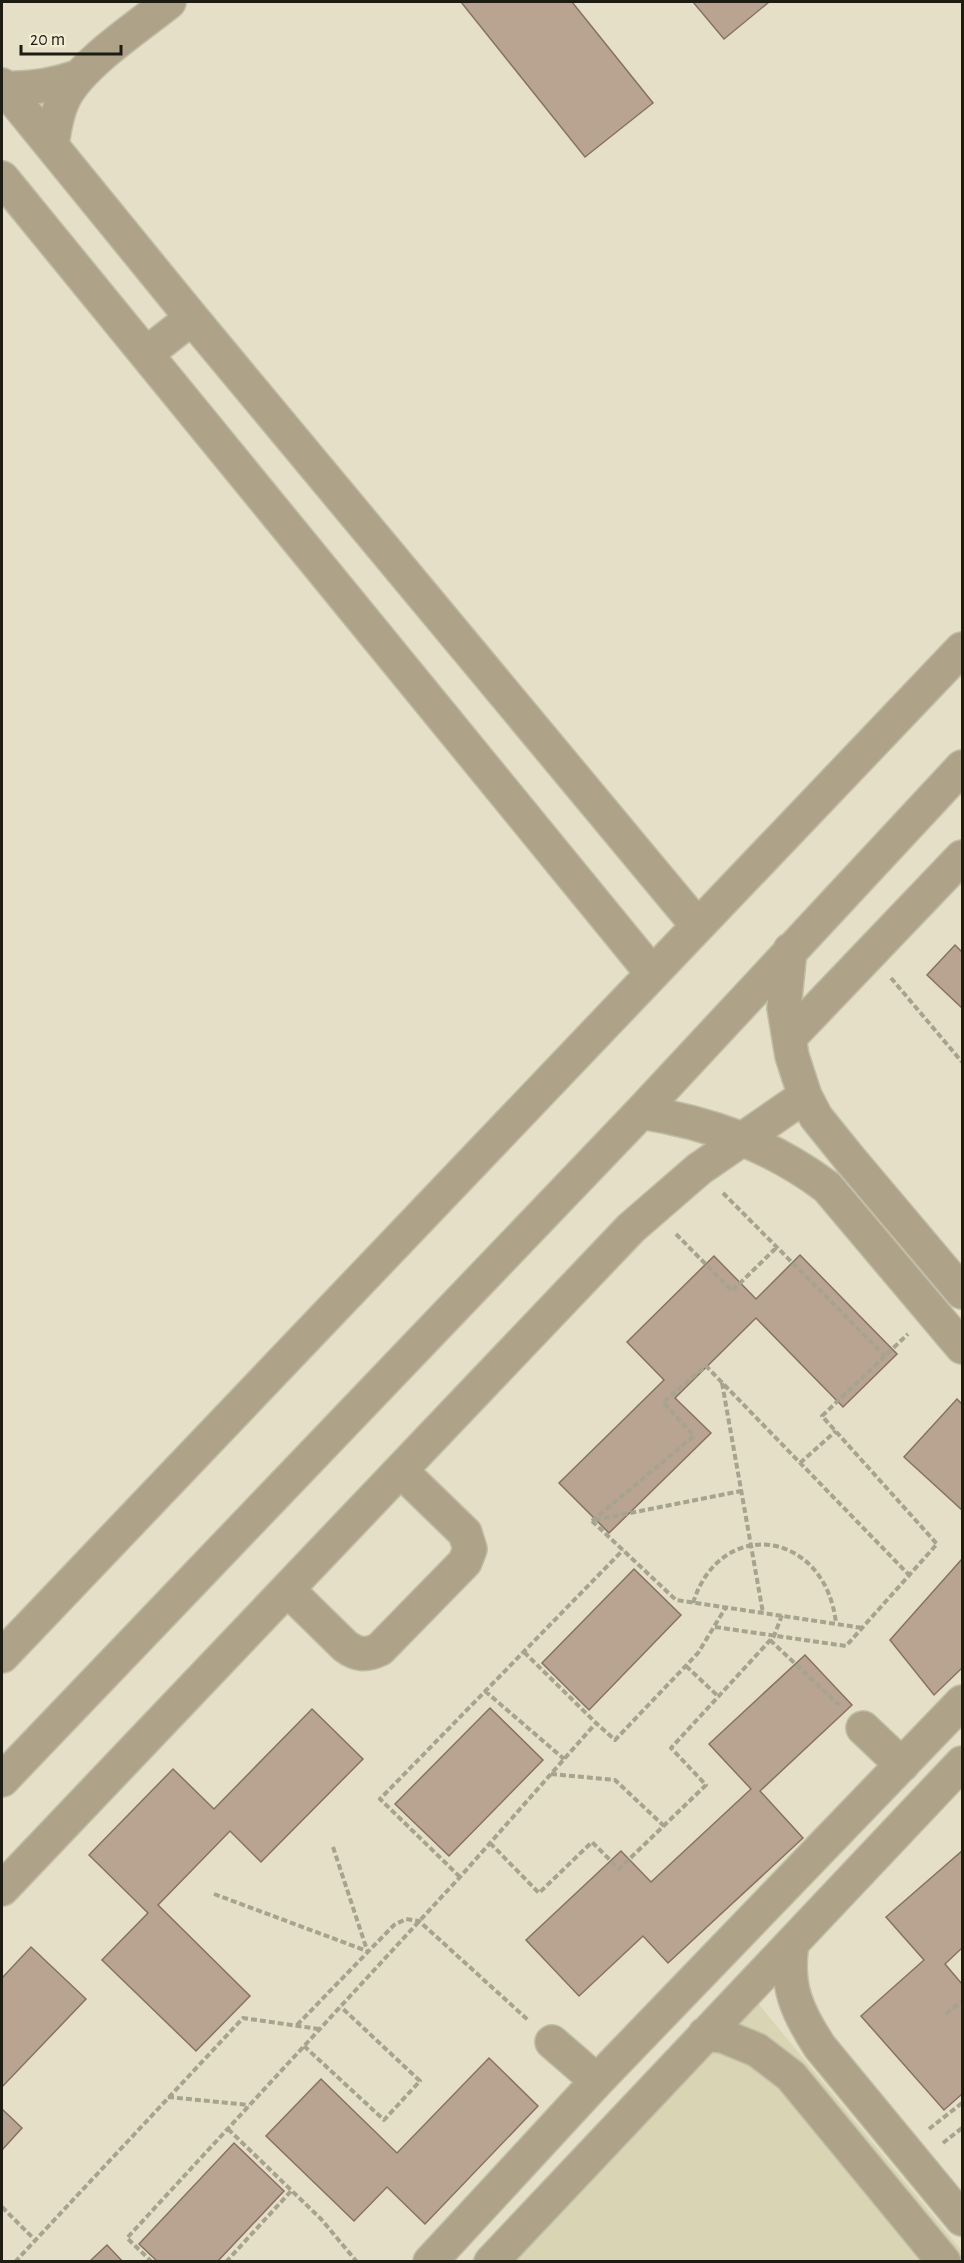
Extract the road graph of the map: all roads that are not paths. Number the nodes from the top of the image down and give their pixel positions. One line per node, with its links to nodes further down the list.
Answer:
1 (169, 2): 2 (street)
2 (77, 77): 3 (street); 4 (street)
3 (3, 86): 4 (street)
4 (52, 146): 6 (street)
5 (2, 178): 7 (street)
6 (192, 318): 7 (street); 11 (street)
7 (146, 354): 13 (street)
8 (963, 649): 11 (street)
9 (963, 767): 12 (street)
10 (963, 857): 14 (street)
11 (697, 925): 13 (street)
12 (790, 950): 14 (street); 16 (street)
13 (652, 973): 22 (street)
14 (789, 1038): 15 (street)
15 (805, 1096): 17 (street); 18 (street)
16 (640, 1112): 17 (street); 27 (street)
17 (742, 1138): 19 (street); 20 (street)
18 (963, 1292)
19 (963, 1347)
20 (401, 1471): 21 (street); 21 (street)
21 (288, 1590): 28 (street)
22 (2, 1656)
23 (963, 1702): 26 (street)
24 (863, 1728): 26 (street)
25 (963, 1763): 29 (street)
26 (902, 1765): 33 (street)
27 (2, 1780)
28 (2, 1889)
29 (792, 1943): 30 (street); 32 (street)
30 (705, 2034): 34 (street); 37 (street)
31 (552, 2042): 33 (street)
32 (836, 2066): 34 (street); 35 (street)
33 (597, 2081): 36 (street)
34 (806, 2092): 38 (street)
35 (963, 2219)
36 (430, 2262)
37 (491, 2262)
38 (944, 2262)

